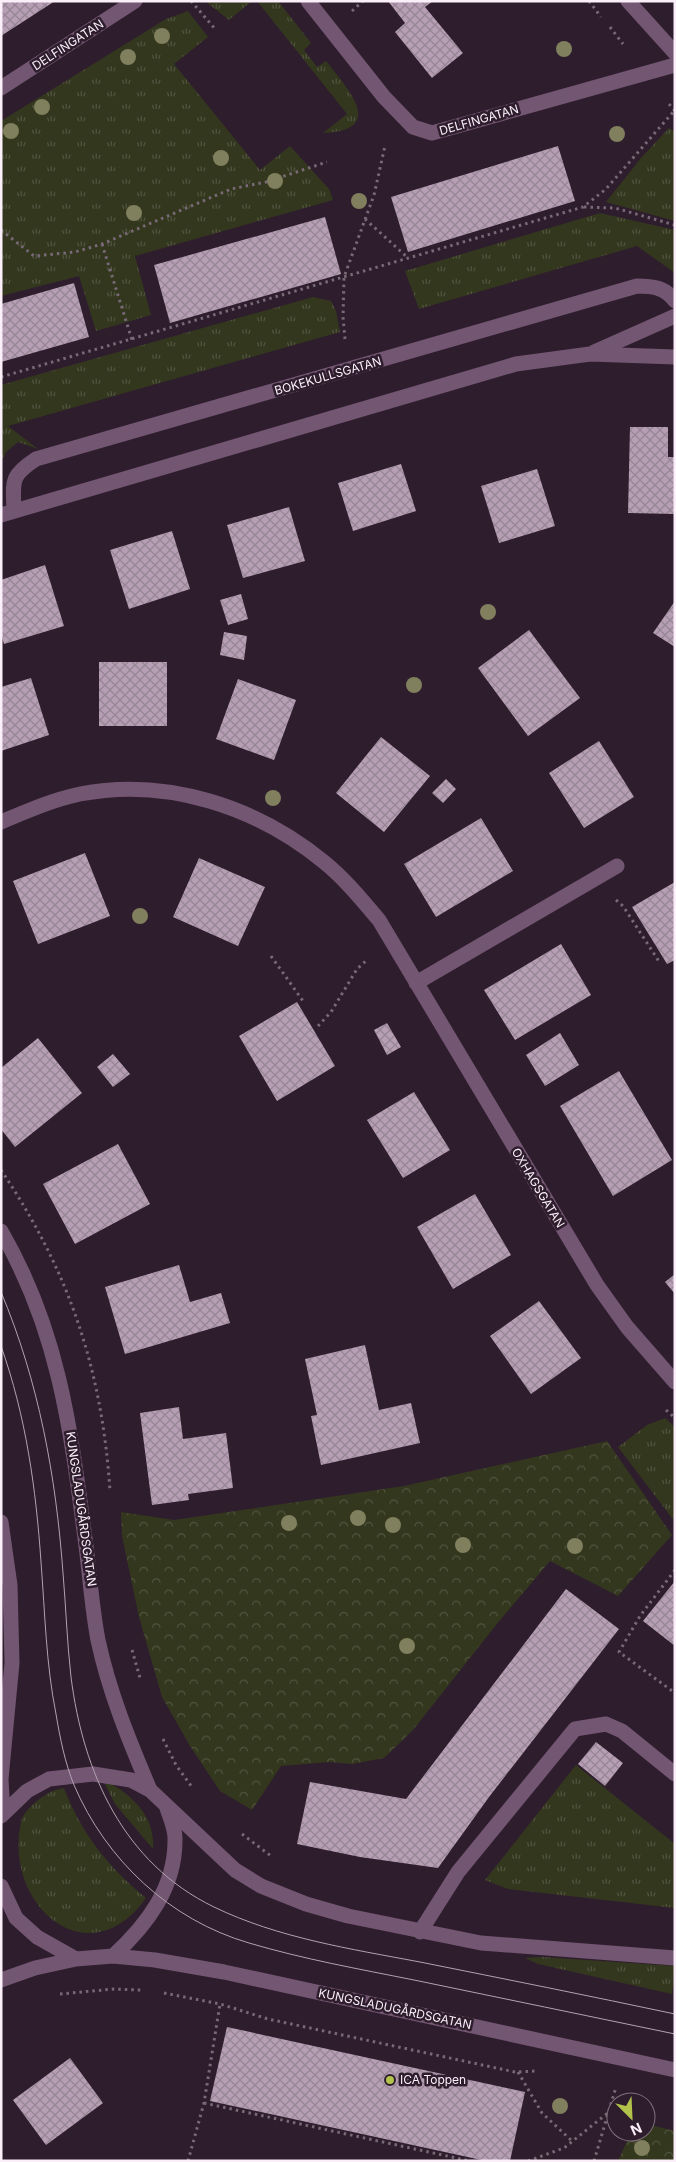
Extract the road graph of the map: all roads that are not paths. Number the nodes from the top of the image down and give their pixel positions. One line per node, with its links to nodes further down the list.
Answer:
1 (135, 1): 6 (street, DELFINGATAN)
2 (308, 1): 5 (street, DELFINGATAN)
3 (628, 1): 4 (street)
4 (675, 53)
5 (675, 65)
6 (1, 88)
7 (675, 301): 11 (street, BOKEKULLSGATAN)
8 (675, 316): 9 (street, BOKEKULLSGATAN)
9 (590, 354): 10 (street, BOKEKULLSGATAN); 11 (street, BOKEKULLSGATAN)
10 (675, 357)
11 (8, 512)
12 (1, 822): 14 (street, OXHAGSGATAN)
13 (618, 866): 14 (street)
14 (416, 983): 16 (street, OXHAGSGATAN)
15 (1, 1231): 19 (street, KUNGSLADUGÅRDSGATAN)
16 (675, 1382)
17 (1, 1522): 21 (street)
18 (675, 1774): 23 (street)
19 (150, 1790): 20 (street); 21 (street)
20 (167, 1807): 23 (street); 24 (street)
21 (2, 1815)
22 (1, 1886): 26 (street)
23 (420, 1932): 25 (street)
24 (113, 1956): 26 (street, KUNGSLADUGÅRDSGATAN); 28 (street, KUNGSLADUGÅRDSGATAN)
25 (675, 1958)
26 (76, 1959): 27 (street, KUNGSLADUGÅRDSGATAN)
27 (1, 1980)
28 (675, 2070)

